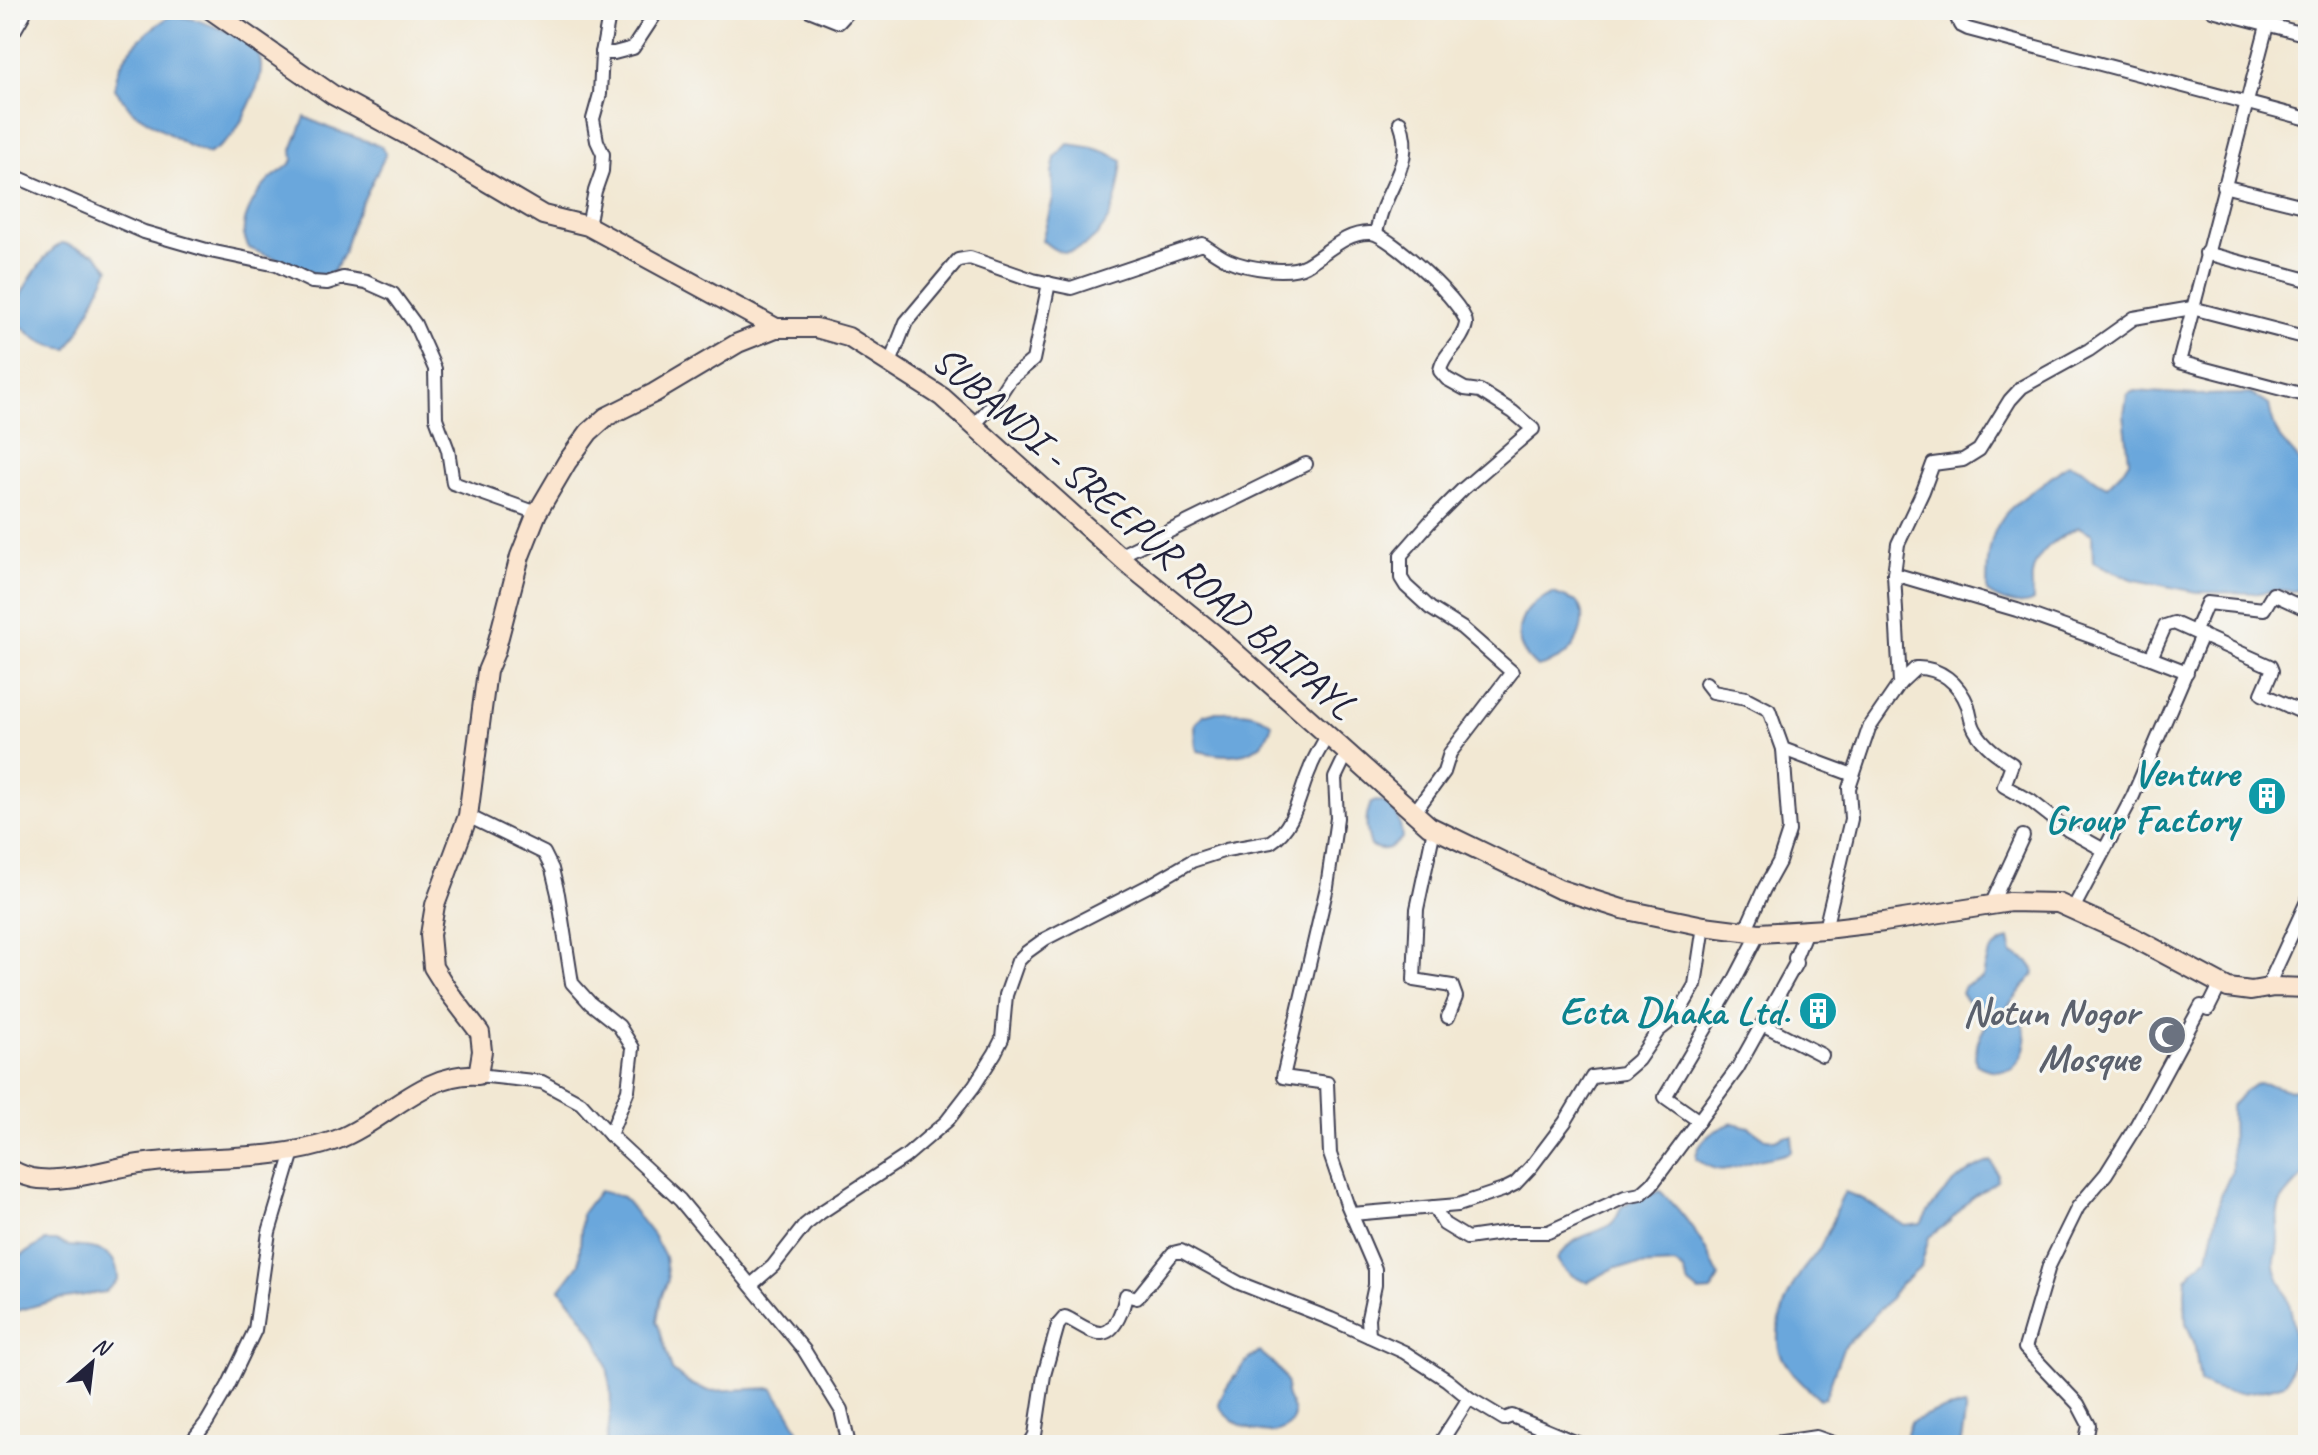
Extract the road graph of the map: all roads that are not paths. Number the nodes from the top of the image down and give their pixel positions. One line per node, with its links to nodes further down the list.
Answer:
1 (211, 10): 21 (street)
2 (610, 10): 14 (street)
3 (658, 10): 14 (street)
4 (809, 10): 5 (street)
5 (850, 10)
6 (1959, 10): 15 (street)
7 (2212, 10): 11 (street)
8 (2271, 10): 11 (street)
9 (26, 12): 10 (street); 13 (street)
10 (10, 14)
11 (2267, 24): 12 (street); 15 (street)
12 (2308, 35)
13 (10, 38)
14 (602, 53): 21 (street)
15 (2246, 102): 16 (street); 19 (street)
16 (2308, 119)
17 (1400, 122): 22 (street)
18 (10, 174): 33 (street)
19 (2223, 186): 20 (street); 23 (street)
20 (2308, 207)
21 (588, 226): 27 (street)
22 (1376, 233): 25 (street); 47 (street)
23 (2206, 253): 24 (street); 26 (street)
24 (2308, 280)
25 (1049, 283): 29 (street); 31 (street)
26 (2192, 308): 28 (street); 30 (street); 35 (street)
27 (776, 328): 29 (street, SUBANDI - SREEPUR ROAD BAIPAYL); 33 (street, SUBANDI - SREEPUR ROAD BAIPAYL)
28 (2308, 338)
29 (890, 363): 31 (street, SUBANDI - SREEPUR ROAD BAIPAYL)
30 (2308, 396)
31 (974, 425): 34 (street, SUBANDI - SREEPUR ROAD BAIPAYL)
32 (1306, 464): 34 (street)
33 (537, 513): 48 (street, SUBANDI - SREEPUR ROAD BAIPAYL)
34 (1119, 556): 43 (street, SUBANDI - SREEPUR ROAD BAIPAYL)
35 (1894, 574): 38 (street); 41 (street)
36 (2308, 610): 37 (street)
37 (2199, 633): 38 (street); 39 (street); 42 (street)
38 (2151, 658): 39 (street)
39 (2187, 672): 51 (street)
40 (1706, 683): 44 (street)
41 (1900, 683): 46 (street); 51 (street)
42 (2308, 715)
43 (1328, 734): 45 (street, SUBANDI - SREEPUR ROAD BAIPAYL); 71 (street)
44 (1783, 749): 46 (street); 57 (street)
45 (1347, 753): 47 (street, SUBANDI - SREEPUR ROAD BAIPAYL); 70 (street)
46 (1853, 775): 56 (street)
47 (1414, 813): 49 (street, SUBANDI - SREEPUR ROAD BAIPAYL)
48 (468, 816): 64 (street, SUBANDI - SREEPUR ROAD BAIPAYL); 66 (street)
49 (1434, 829): 55 (street, SUBANDI - SREEPUR ROAD BAIPAYL); 61 (street)
50 (2023, 836): 53 (street)
51 (2104, 850): 54 (street)
52 (2308, 899): 59 (street)
53 (1991, 905): 54 (street, SUBANDI - SREEPUR ROAD BAIPAYL); 56 (street, SUBANDI - SREEPUR ROAD BAIPAYL)
54 (2073, 909): 58 (street, SUBANDI - SREEPUR ROAD BAIPAYL)
55 (1704, 926): 57 (street, SUBANDI - SREEPUR ROAD BAIPAYL); 69 (street)
56 (1816, 928): 57 (street, SUBANDI - SREEPUR ROAD BAIPAYL); 62 (street)
57 (1752, 932): 65 (street)
58 (2220, 985): 59 (street, SUBANDI - SREEPUR ROAD BAIPAYL); 81 (street)
59 (2267, 988): 60 (street, SUBANDI - SREEPUR ROAD BAIPAYL)
60 (2308, 988)
61 (1448, 1017)
62 (1762, 1024): 63 (street); 65 (street)
63 (1822, 1055)
64 (478, 1075): 66 (street); 67 (street)
65 (1699, 1121): 69 (street)
66 (610, 1135): 71 (street)
67 (293, 1152): 68 (street); 74 (street)
68 (10, 1169)
69 (1434, 1207): 70 (street)
70 (1352, 1214): 72 (street)
71 (751, 1285): 75 (street)
72 (1369, 1336): 73 (street); 76 (street)
73 (1469, 1398): 77 (street); 78 (street)
74 (189, 1445)
75 (849, 1445)
76 (1029, 1445)
77 (1439, 1445)
78 (1582, 1445)
79 (1760, 1445): 80 (street)
80 (1839, 1445)
81 (2085, 1445)

